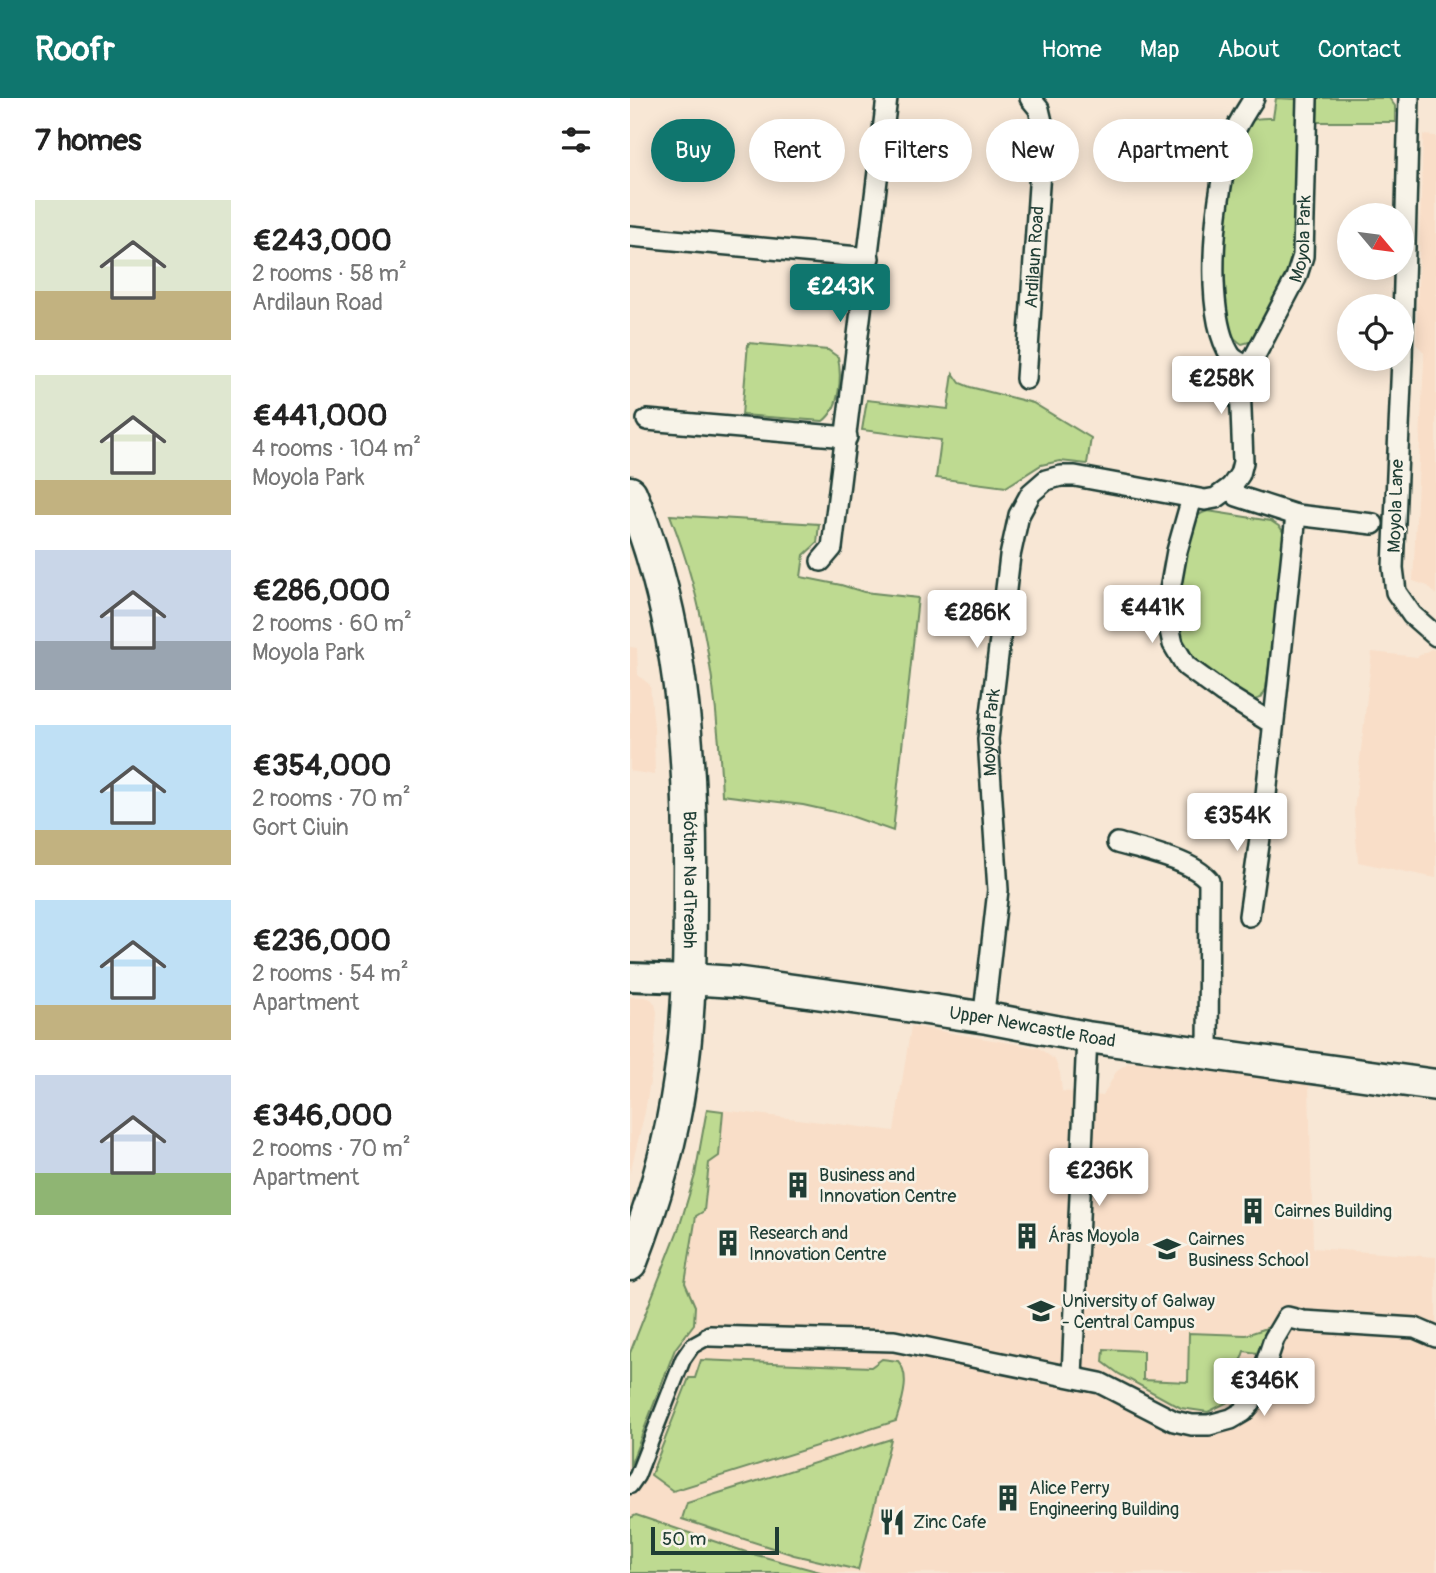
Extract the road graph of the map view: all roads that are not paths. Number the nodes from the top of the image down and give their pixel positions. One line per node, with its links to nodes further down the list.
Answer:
1 (887, 98): 7 (street)
2 (1030, 98): 11 (street, Ardilaun Road)
3 (1254, 98): 9 (street)
4 (1307, 98): 9 (street, Moyola Park)
5 (1409, 98): 8 (street, Moyola Lane)
6 (630, 236): 7 (street)
7 (869, 258): 13 (street)
8 (1404, 294)
9 (1249, 367): 14 (street, Moyola Park)
10 (1402, 371): 20 (street, Moyola Lane)
11 (1026, 379)
12 (647, 419): 13 (street)
13 (847, 437): 19 (street)
14 (1231, 487): 16 (street, Moyola Park); 17 (street)
15 (630, 494): 25 (highway, Bóthar Na dTreabh)
16 (1192, 498): 21 (street); 26 (street, Moyola Park)
17 (1296, 515): 18 (street); 21 (street)
18 (1373, 524)
19 (821, 561)
20 (1436, 636)
21 (1273, 724): 23 (street)
22 (1117, 843): 28 (street)
23 (1249, 916)
24 (630, 977): 25 (main road, Upper Newcastle Road)
25 (688, 979): 26 (main road, Upper Newcastle Road); 30 (highway, Bóthar Na dTreabh)
26 (987, 1018): 27 (main road, Upper Newcastle Road)
27 (1087, 1037): 28 (main road, Upper Newcastle Road); 33 (street)
28 (1208, 1054): 29 (main road, Upper Newcastle Road)
29 (1436, 1085)
30 (630, 1264)
31 (710, 1336): 33 (street); 34 (street)
32 (1436, 1337): 33 (street)
33 (1072, 1376)
34 (630, 1486)

